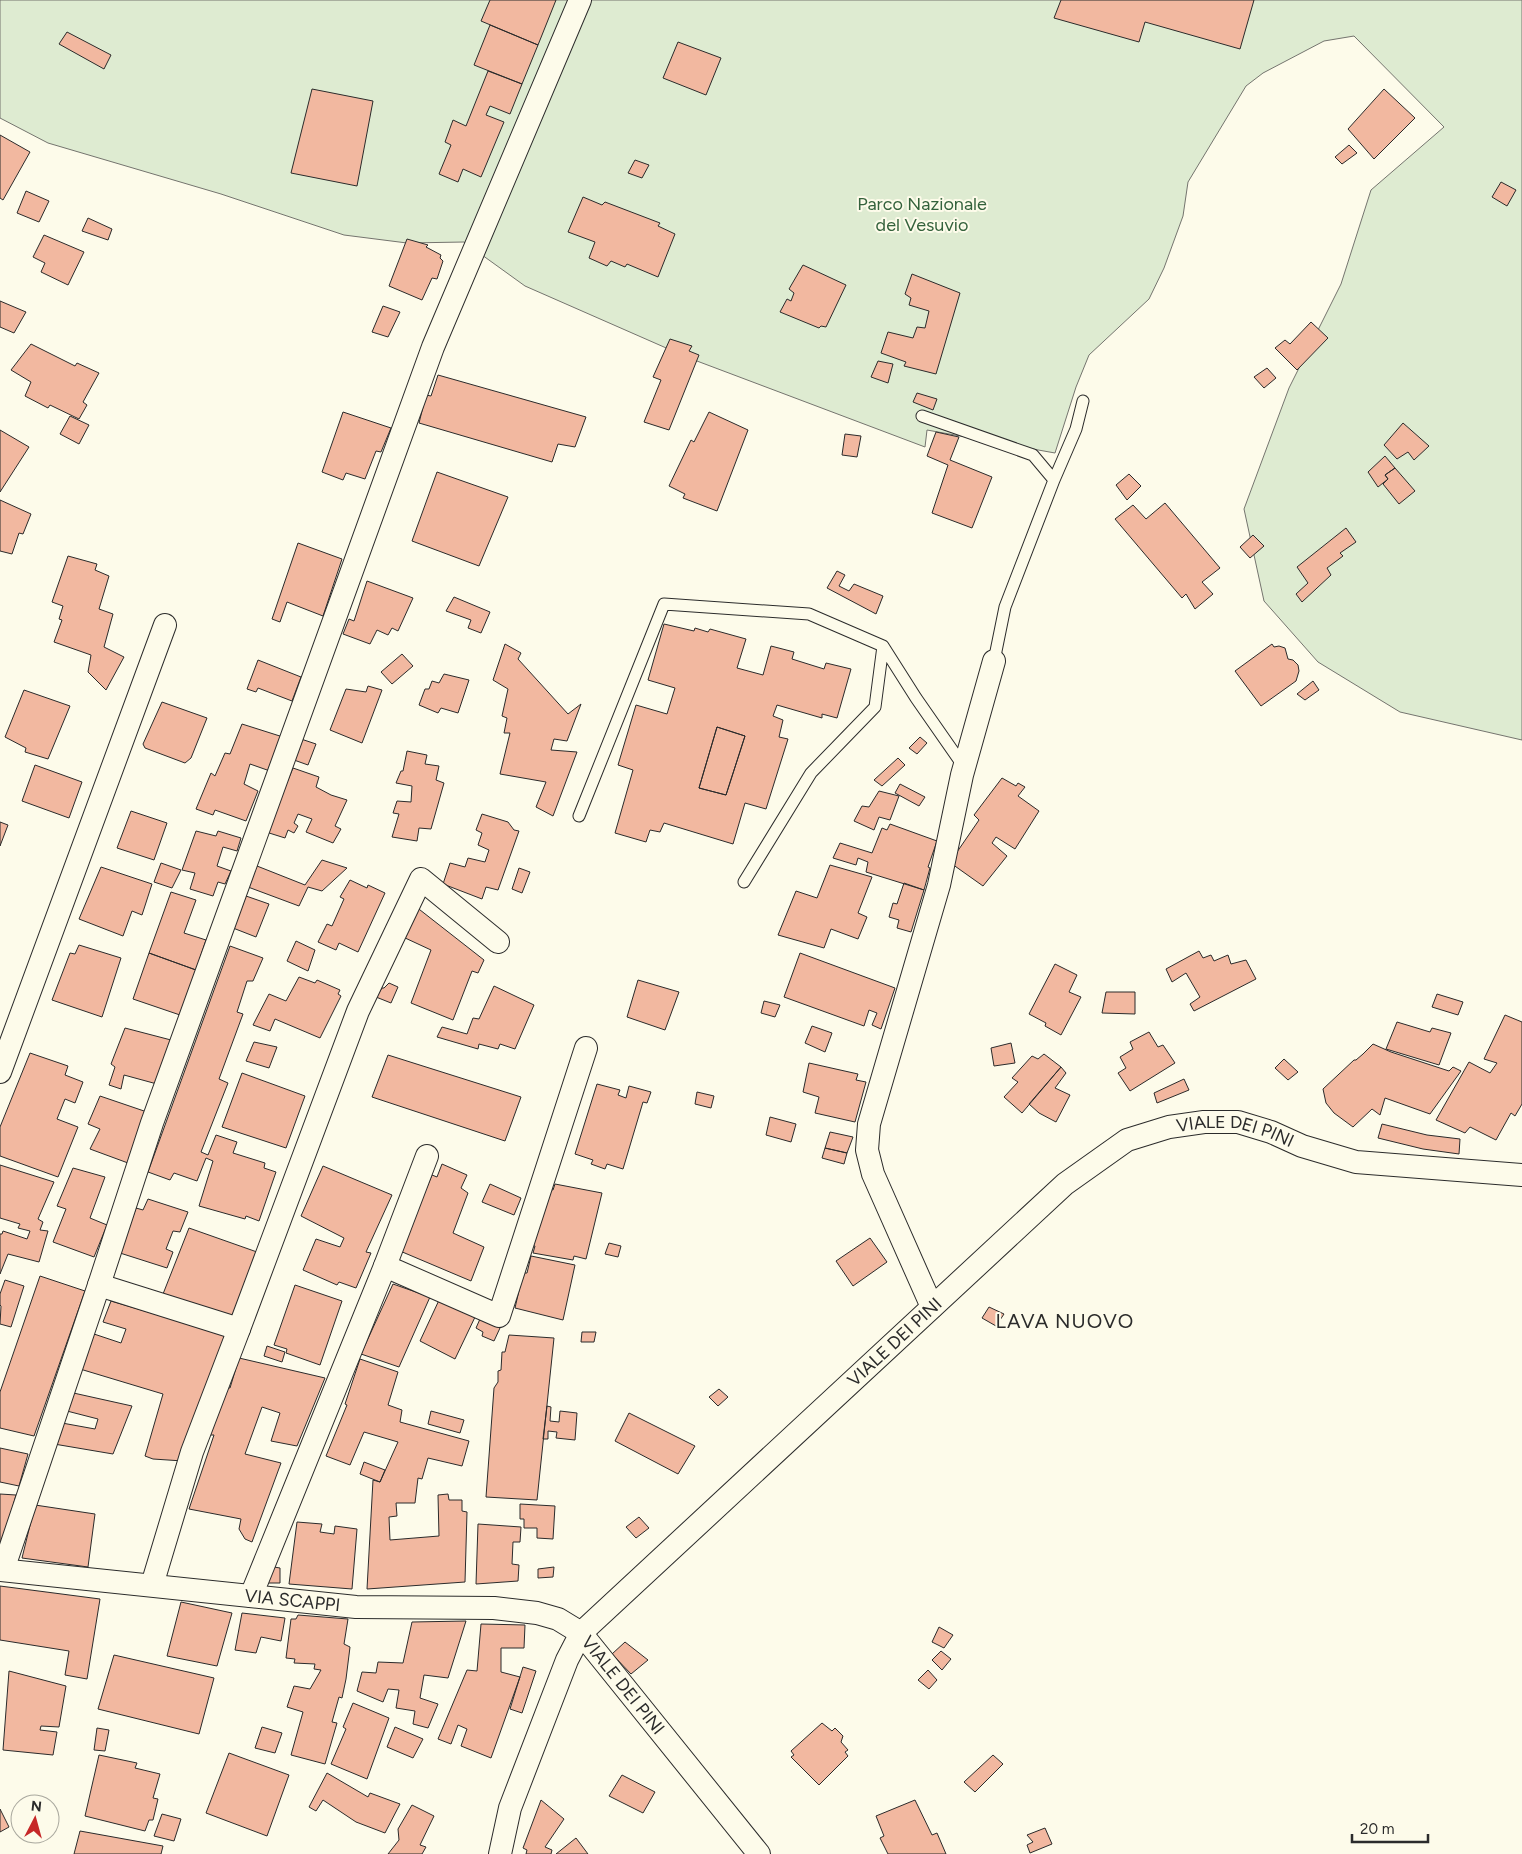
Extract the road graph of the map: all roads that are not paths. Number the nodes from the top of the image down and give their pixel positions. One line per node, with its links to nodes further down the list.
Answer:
1 (580, 0): 17 (street)
2 (1083, 400): 4 (lane)
3 (922, 416): 4 (lane)
4 (1054, 480): 7 (lane)
5 (165, 626): 13 (street)
6 (883, 646): 8 (lane); 9 (lane); 10 (lane)
7 (994, 661): 8 (street)
8 (964, 767): 18 (street)
9 (579, 816)
10 (744, 882)
11 (498, 942): 19 (street)
12 (586, 1048): 16 (street)
13 (0, 1072)
14 (427, 1156): 16 (street)
15 (1522, 1175): 18 (street, VIALE DEI PINI)
16 (385, 1266): 22 (street)
17 (99, 1285): 19 (street); 20 (street)
18 (932, 1307): 23 (street, VIALE DEI PINI)
19 (239, 1329): 21 (street)
20 (2, 1570): 21 (street, VIA SCAPPI)
21 (152, 1585): 22 (street, VIA SCAPPI)
22 (251, 1596): 23 (street, VIA SCAPPI)
23 (581, 1633): 24 (street); 25 (street, VIALE DEI PINI)
24 (500, 1854)
25 (760, 1854)

